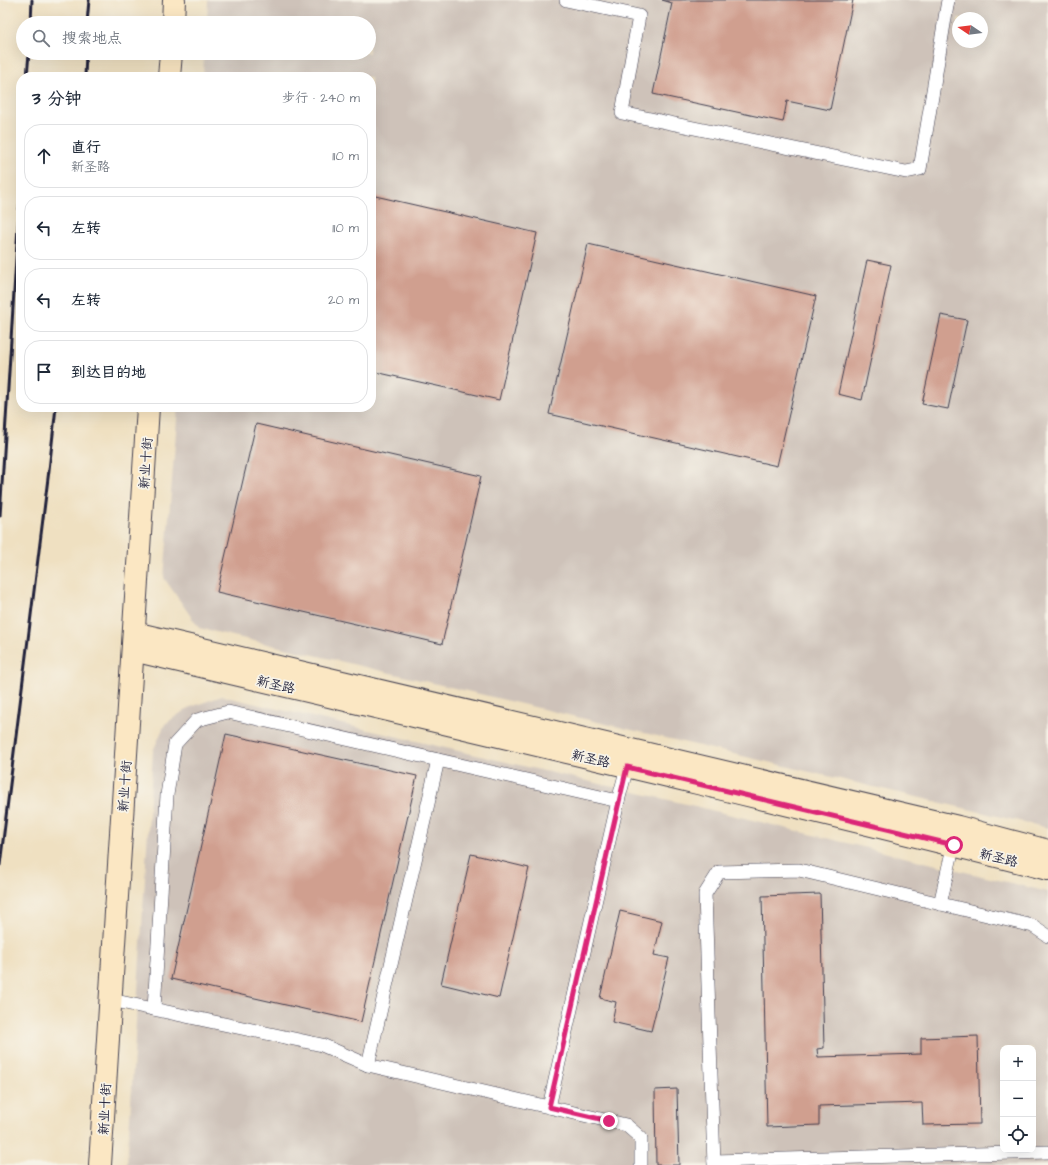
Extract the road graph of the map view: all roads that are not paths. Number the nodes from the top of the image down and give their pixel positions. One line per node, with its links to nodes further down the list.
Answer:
1 (174, 0): 4 (street)
2 (566, 0): 3 (lane)
3 (948, 0)
4 (173, 16)
5 (170, 60): 6 (street)
6 (169, 72)
7 (148, 412): 8 (street, 新业十街)
8 (134, 642): 9 (street, 新圣路); 17 (street, 新业十街)
9 (629, 758): 11 (lane); 12 (street, 新圣路)
10 (438, 760): 11 (lane); 18 (lane); 19 (lane)
11 (618, 801): 20 (lane)
12 (956, 836): 13 (street, 新圣路); 14 (street, 新圣路); 15 (lane)
13 (1048, 851)
14 (1048, 869)
15 (940, 904): 16 (lane); 22 (lane)
16 (1048, 936)
17 (110, 1000): 18 (lane); 23 (street, 新业十街)
18 (154, 1009): 19 (lane)
19 (368, 1065): 20 (lane)
20 (549, 1107): 24 (lane)
21 (1048, 1152): 22 (lane)
22 (714, 1163)
23 (100, 1165)
24 (641, 1165)

